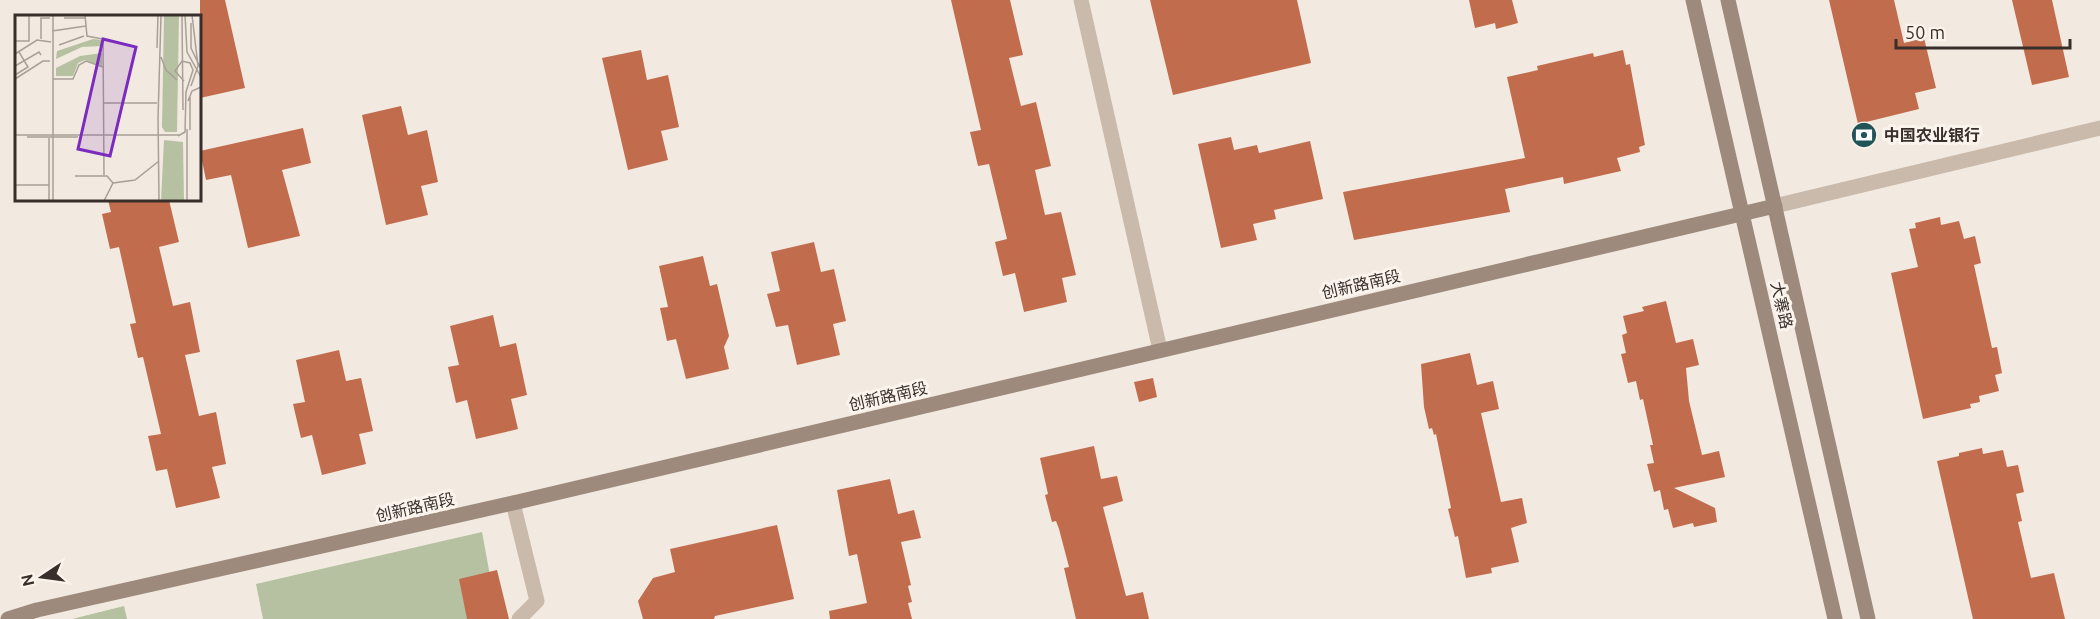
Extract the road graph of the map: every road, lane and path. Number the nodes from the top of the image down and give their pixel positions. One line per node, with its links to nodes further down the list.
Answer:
1 (1081, 0): 7 (street)
2 (1693, 0): 6 (street, 大寨路)
3 (1728, 0): 5 (street, 大寨路)
4 (2100, 128): 5 (street)
5 (1775, 206): 6 (street, 创新路南段); 12 (street, 大寨路)
6 (1742, 213): 7 (street, 创新路南段); 11 (street, 大寨路)
7 (1160, 350): 8 (street, 创新路南段)
8 (513, 503): 9 (street, 创新路南段); 10 (street)
9 (8, 619)
10 (519, 619)
11 (1835, 619)
12 (1868, 619)

